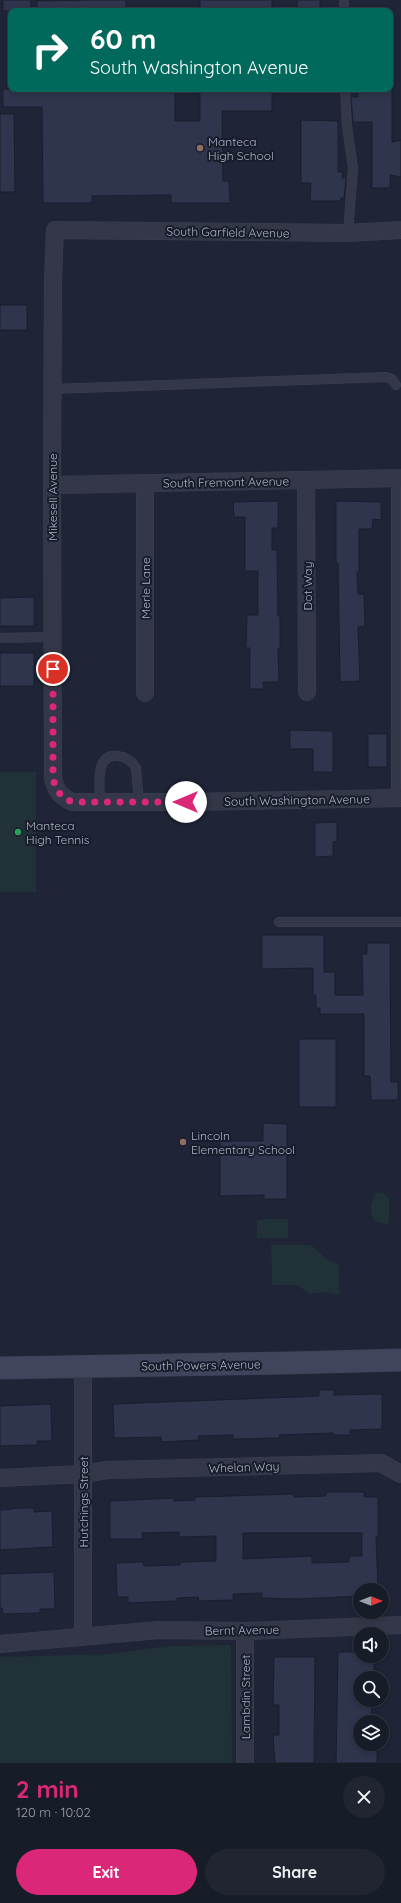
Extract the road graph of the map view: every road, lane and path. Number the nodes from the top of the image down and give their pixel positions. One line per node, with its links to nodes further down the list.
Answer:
1 (345, 92): 4 (lane)
2 (55, 230): 4 (street, South Garfield Avenue); 6 (street, Mikesell Avenue)
3 (401, 230): 4 (street, South Garfield Avenue)
4 (348, 233)
5 (396, 384): 6 (lane)
6 (53, 389): 10 (street, Mikesell Avenue)
7 (398, 478): 8 (street, South Fremont Avenue); 16 (lane)
8 (306, 481): 9 (street, South Fremont Avenue); 13 (street, Dot Way)
9 (145, 483): 10 (street, South Fremont Avenue); 14 (street, Merle Lane)
10 (52, 485): 11 (street, Mikesell Avenue)
11 (52, 637): 12 (lane); 15 (street, Mikesell Avenue)
12 (0, 638)
13 (307, 692)
14 (145, 693)
15 (53, 764): 17 (street, South Washington Avenue)
16 (398, 798): 18 (street, South Washington Avenue)
17 (100, 802): 18 (street, South Washington Avenue); 18 (lane)
18 (139, 802)
19 (279, 922): 20 (lane)
20 (401, 922)
21 (401, 1360): 22 (street, South Powers Avenue)
22 (83, 1367): 23 (street, South Powers Avenue); 24 (street, Hutchings Street)
23 (0, 1368)
24 (83, 1474): 25 (street, Whelan Way); 26 (street, Whelan Way); 29 (street, Hutchings Street)
25 (401, 1474)
26 (0, 1478)
27 (401, 1625): 28 (street, Bernt Avenue)
28 (245, 1631): 29 (street, Bernt Avenue); 31 (street, Lambdin Street)
29 (83, 1636): 30 (street, Bernt Avenue)
30 (0, 1644)
31 (245, 1763)

